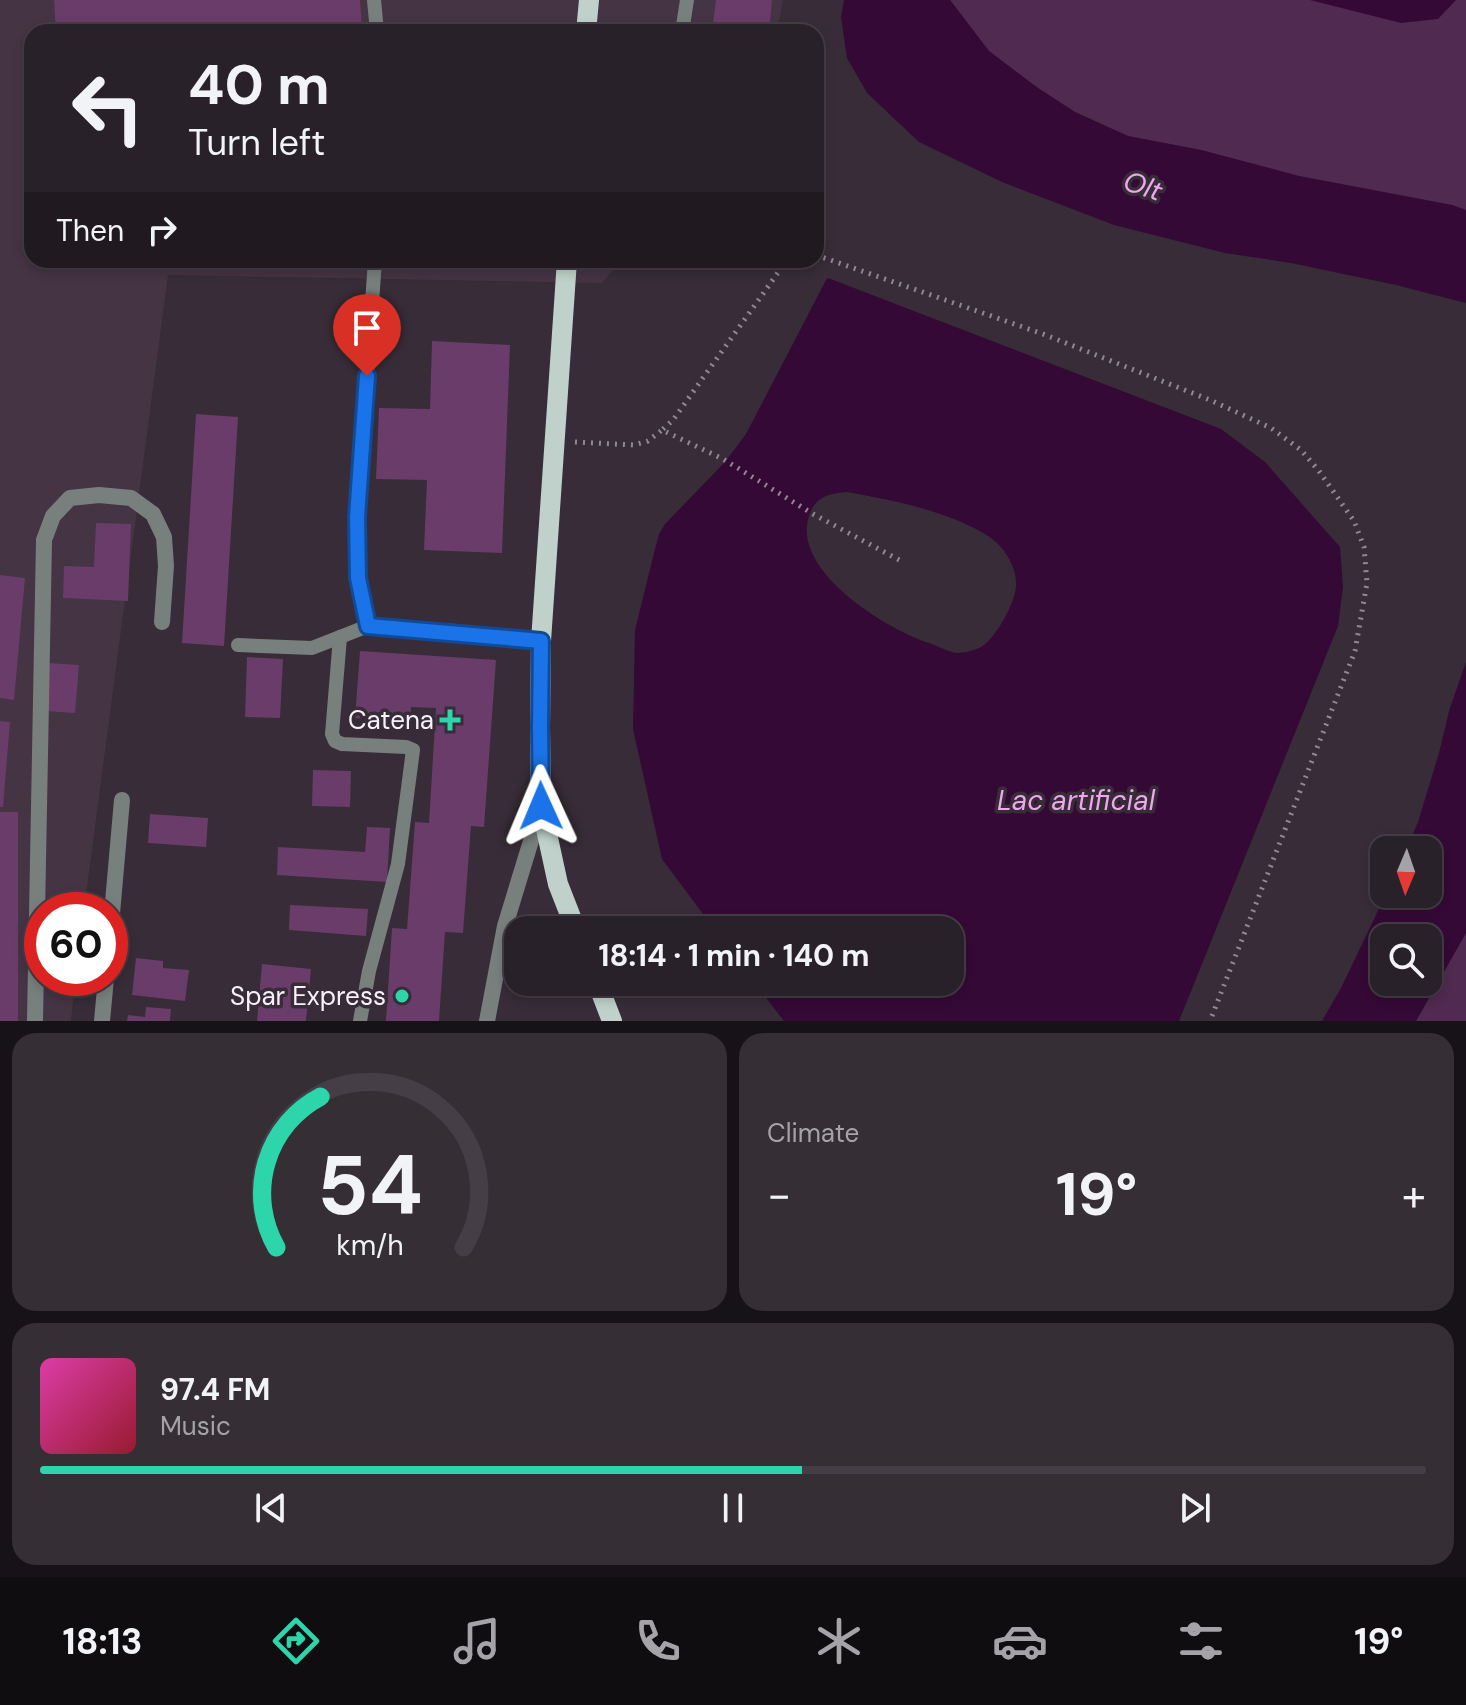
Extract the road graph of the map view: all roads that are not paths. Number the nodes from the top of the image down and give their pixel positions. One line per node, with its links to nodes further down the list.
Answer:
1 (374, 0): 4 (lane)
2 (589, 0): 5 (main road)
3 (687, 0): 6 (lane)
4 (376, 24)
5 (587, 24)
6 (683, 24)
7 (374, 268): 10 (lane)
8 (566, 268): 12 (main road)
9 (162, 622): 20 (street)
10 (368, 626): 11 (lane); 12 (lane)
11 (340, 637): 13 (lane); 22 (lane)
12 (541, 641): 15 (main road)
13 (238, 645)
14 (122, 800): 16 (street)
15 (541, 806): 17 (main road); 23 (street)
16 (114, 892)
17 (571, 916)
18 (104, 996): 21 (street)
19 (602, 996): 24 (main road)
20 (35, 1021)
21 (102, 1021)
22 (360, 1021)
23 (487, 1021)
24 (612, 1021)

